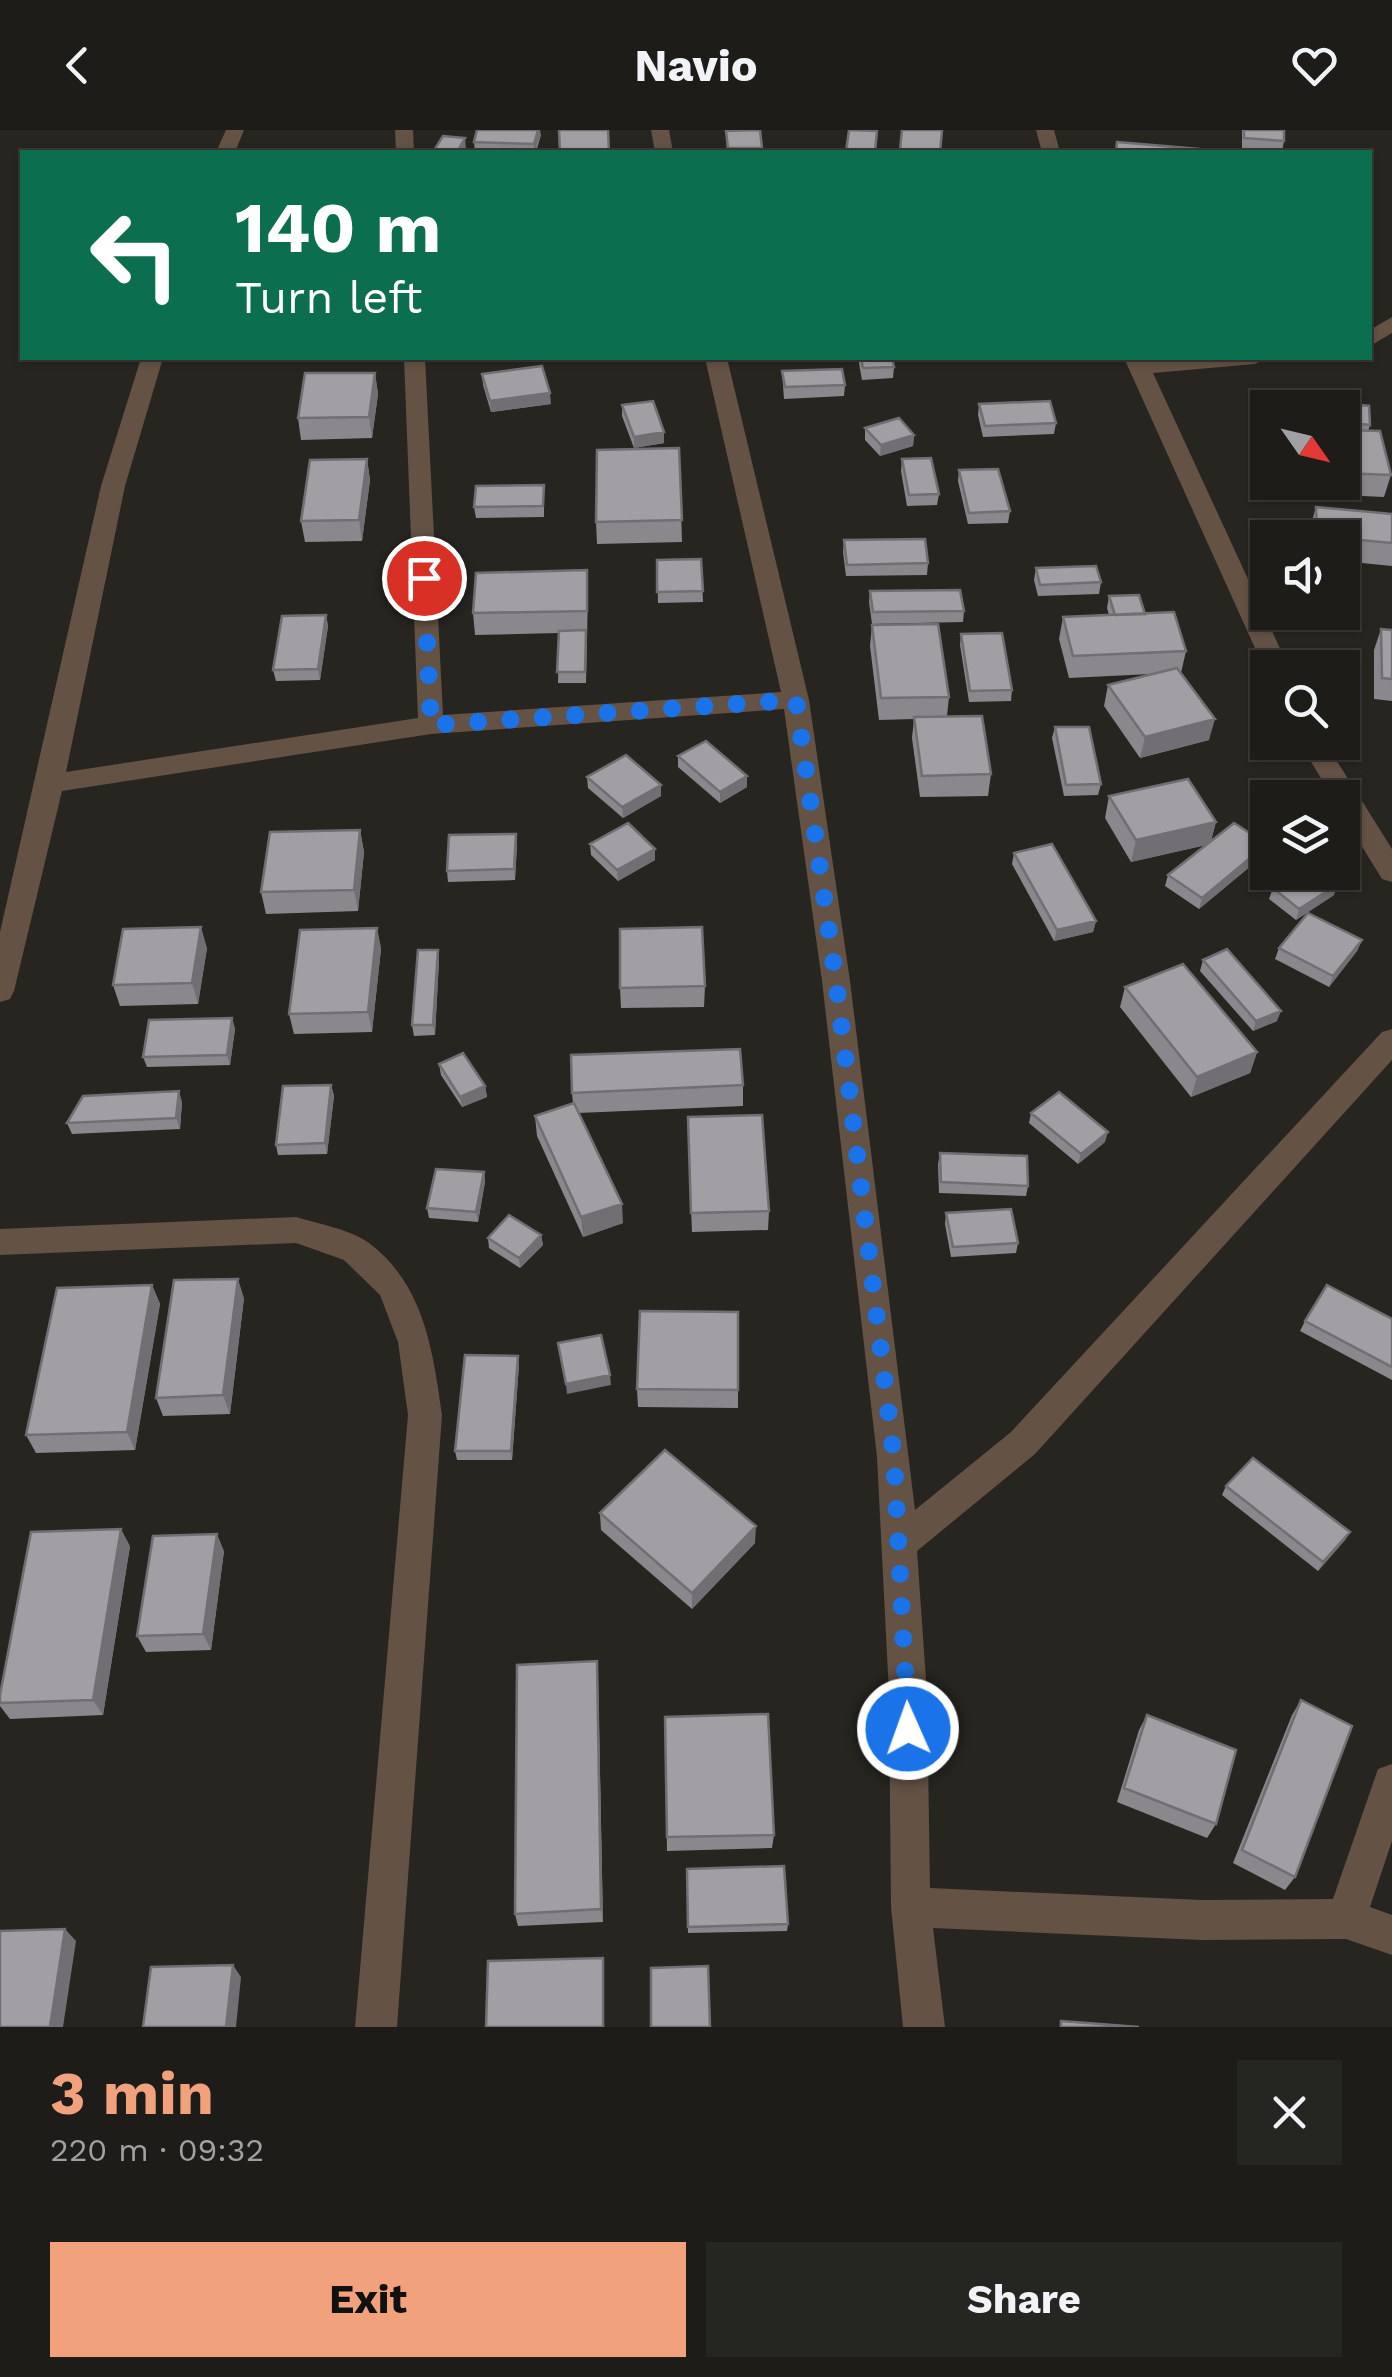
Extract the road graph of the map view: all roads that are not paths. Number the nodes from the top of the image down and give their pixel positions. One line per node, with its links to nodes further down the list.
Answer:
1 (151, 360): 10 (street)
2 (414, 360): 8 (street)
3 (716, 360): 7 (street)
4 (1208, 360): 5 (street)
5 (1138, 363): 6 (street)
6 (1269, 650)
7 (796, 700): 8 (street); 15 (street)
8 (431, 725): 10 (street)
9 (1323, 760): 11 (street)
10 (50, 784): 12 (street)
11 (1392, 872)
12 (0, 992)
13 (1392, 1040): 15 (street)
14 (0, 1242): 20 (street)
15 (898, 1545): 17 (street)
16 (1392, 1783): 18 (street)
17 (912, 1907): 18 (street); 21 (street)
18 (1346, 1919): 19 (street)
19 (1392, 1935)
20 (376, 2027)
21 (924, 2027)

